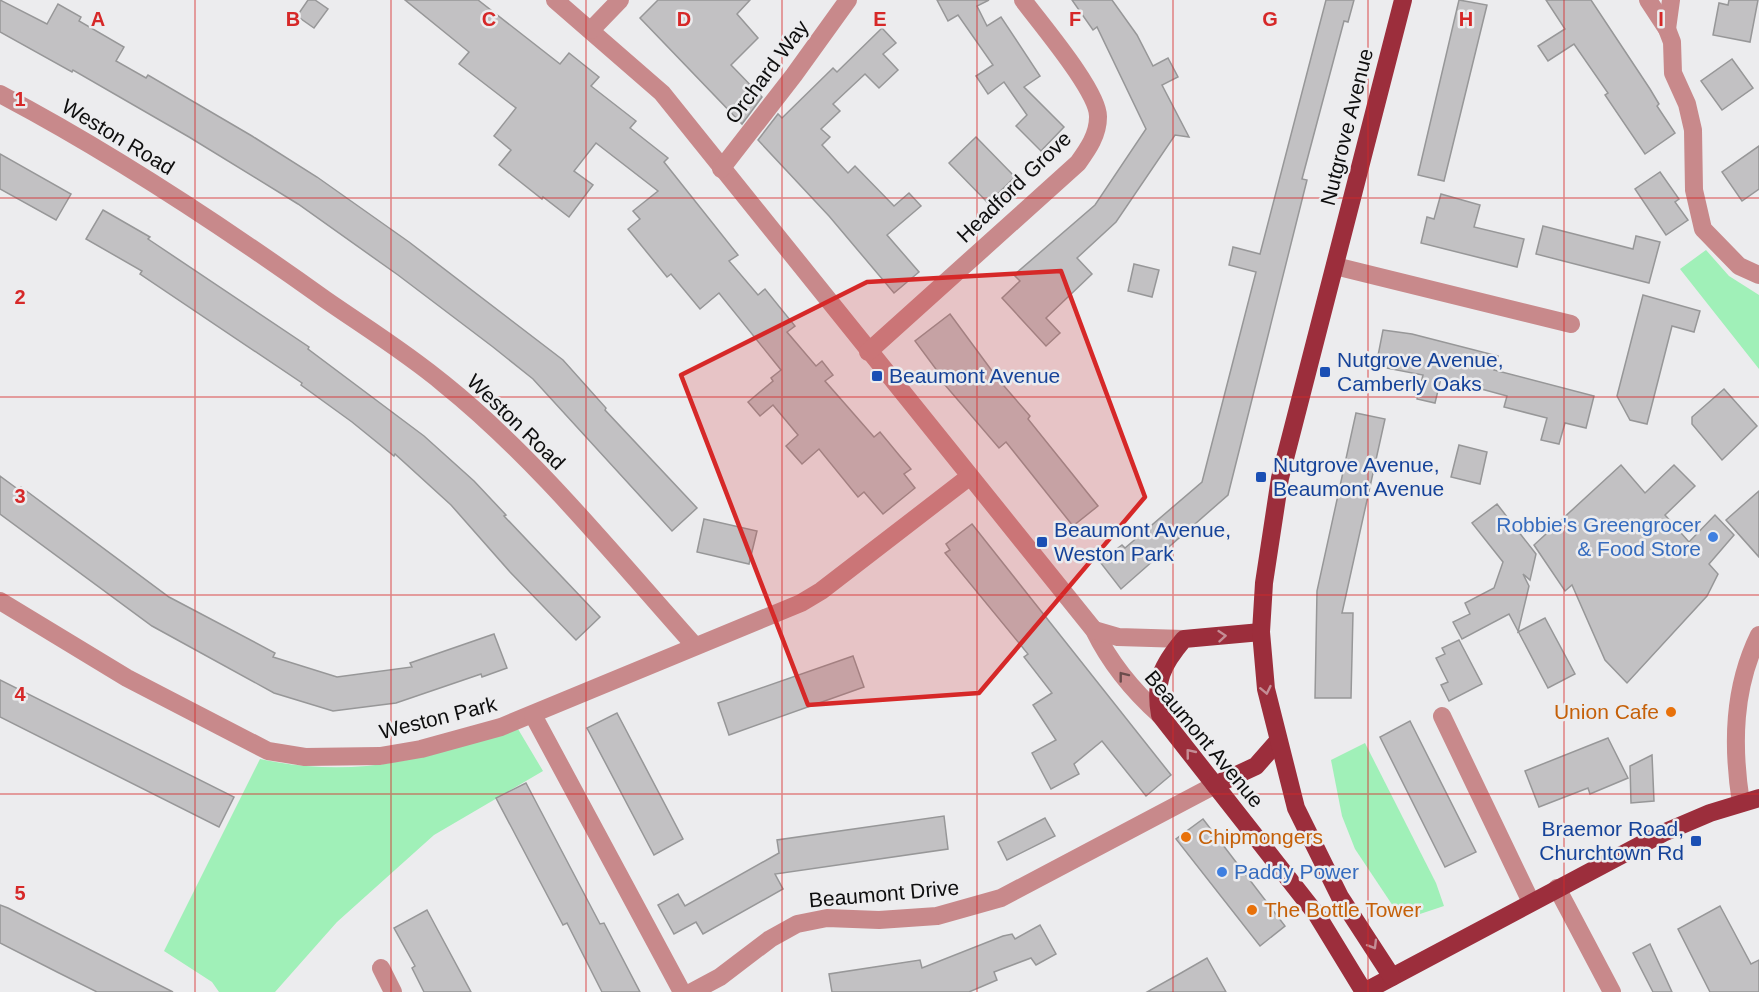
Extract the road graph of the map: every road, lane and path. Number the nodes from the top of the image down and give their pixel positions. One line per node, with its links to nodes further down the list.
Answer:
1 (555, 0): 9 (street, Beaumont Avenue)
2 (620, 0): 9 (street)
3 (848, 0): 11 (street, Orchard Way)
4 (1023, 0): 15 (street, Headford Grove)
5 (1403, 0): 12 (main road, Nutgrove Avenue)
6 (1648, 0): 8 (street)
7 (1671, 0): 8 (street)
8 (1667, 29): 13 (street)
9 (591, 30): 11 (street, Beaumont Avenue)
10 (0, 94): 22 (street, Weston Road)
11 (721, 170): 15 (street, Beaumont Avenue)
12 (1335, 266): 14 (street); 19 (main road, Nutgrove Avenue)
13 (1759, 275)
14 (1571, 324)
15 (868, 352): 16 (street, Beaumont Avenue)
16 (969, 477): 18 (street, Beaumont Avenue); 22 (street)
17 (0, 601): 23 (street, Weston Park)
18 (1094, 630): 21 (street, Beaumont Avenue); 24 (street, Beaumont Avenue, one-way to 18)
19 (1261, 632): 21 (main road, one-way to 19); 26 (main road, Nutgrove Avenue, one-way to 26)
20 (1759, 635): 29 (street)
21 (1184, 639): 24 (main road)
22 (695, 646): 23 (street, Weston Park)
23 (533, 715): 37 (street)
24 (1160, 715): 27 (main road, Beaumont Avenue, one-way to 24)
25 (1442, 716): 32 (street)
26 (1278, 741): 27 (main road); 31 (main road, Nutgrove Avenue)
27 (1215, 785): 33 (main road, Beaumont Avenue); 38 (street, Beaumont Drive)
28 (1759, 798): 29 (main road)
29 (1741, 803): 30 (main road)
30 (1557, 888): 32 (main road); 40 (street)
31 (1340, 897): 33 (main road); 35 (main road, Nutgrove Avenue, one-way to 35)
32 (1531, 902): 35 (main road)
33 (1317, 915): 39 (main road, Beaumont Avenue)
34 (381, 968): 36 (street)
35 (1392, 977): 39 (main road)
36 (393, 992)
37 (682, 992)
38 (692, 992)
39 (1364, 992)
40 (1612, 992)

